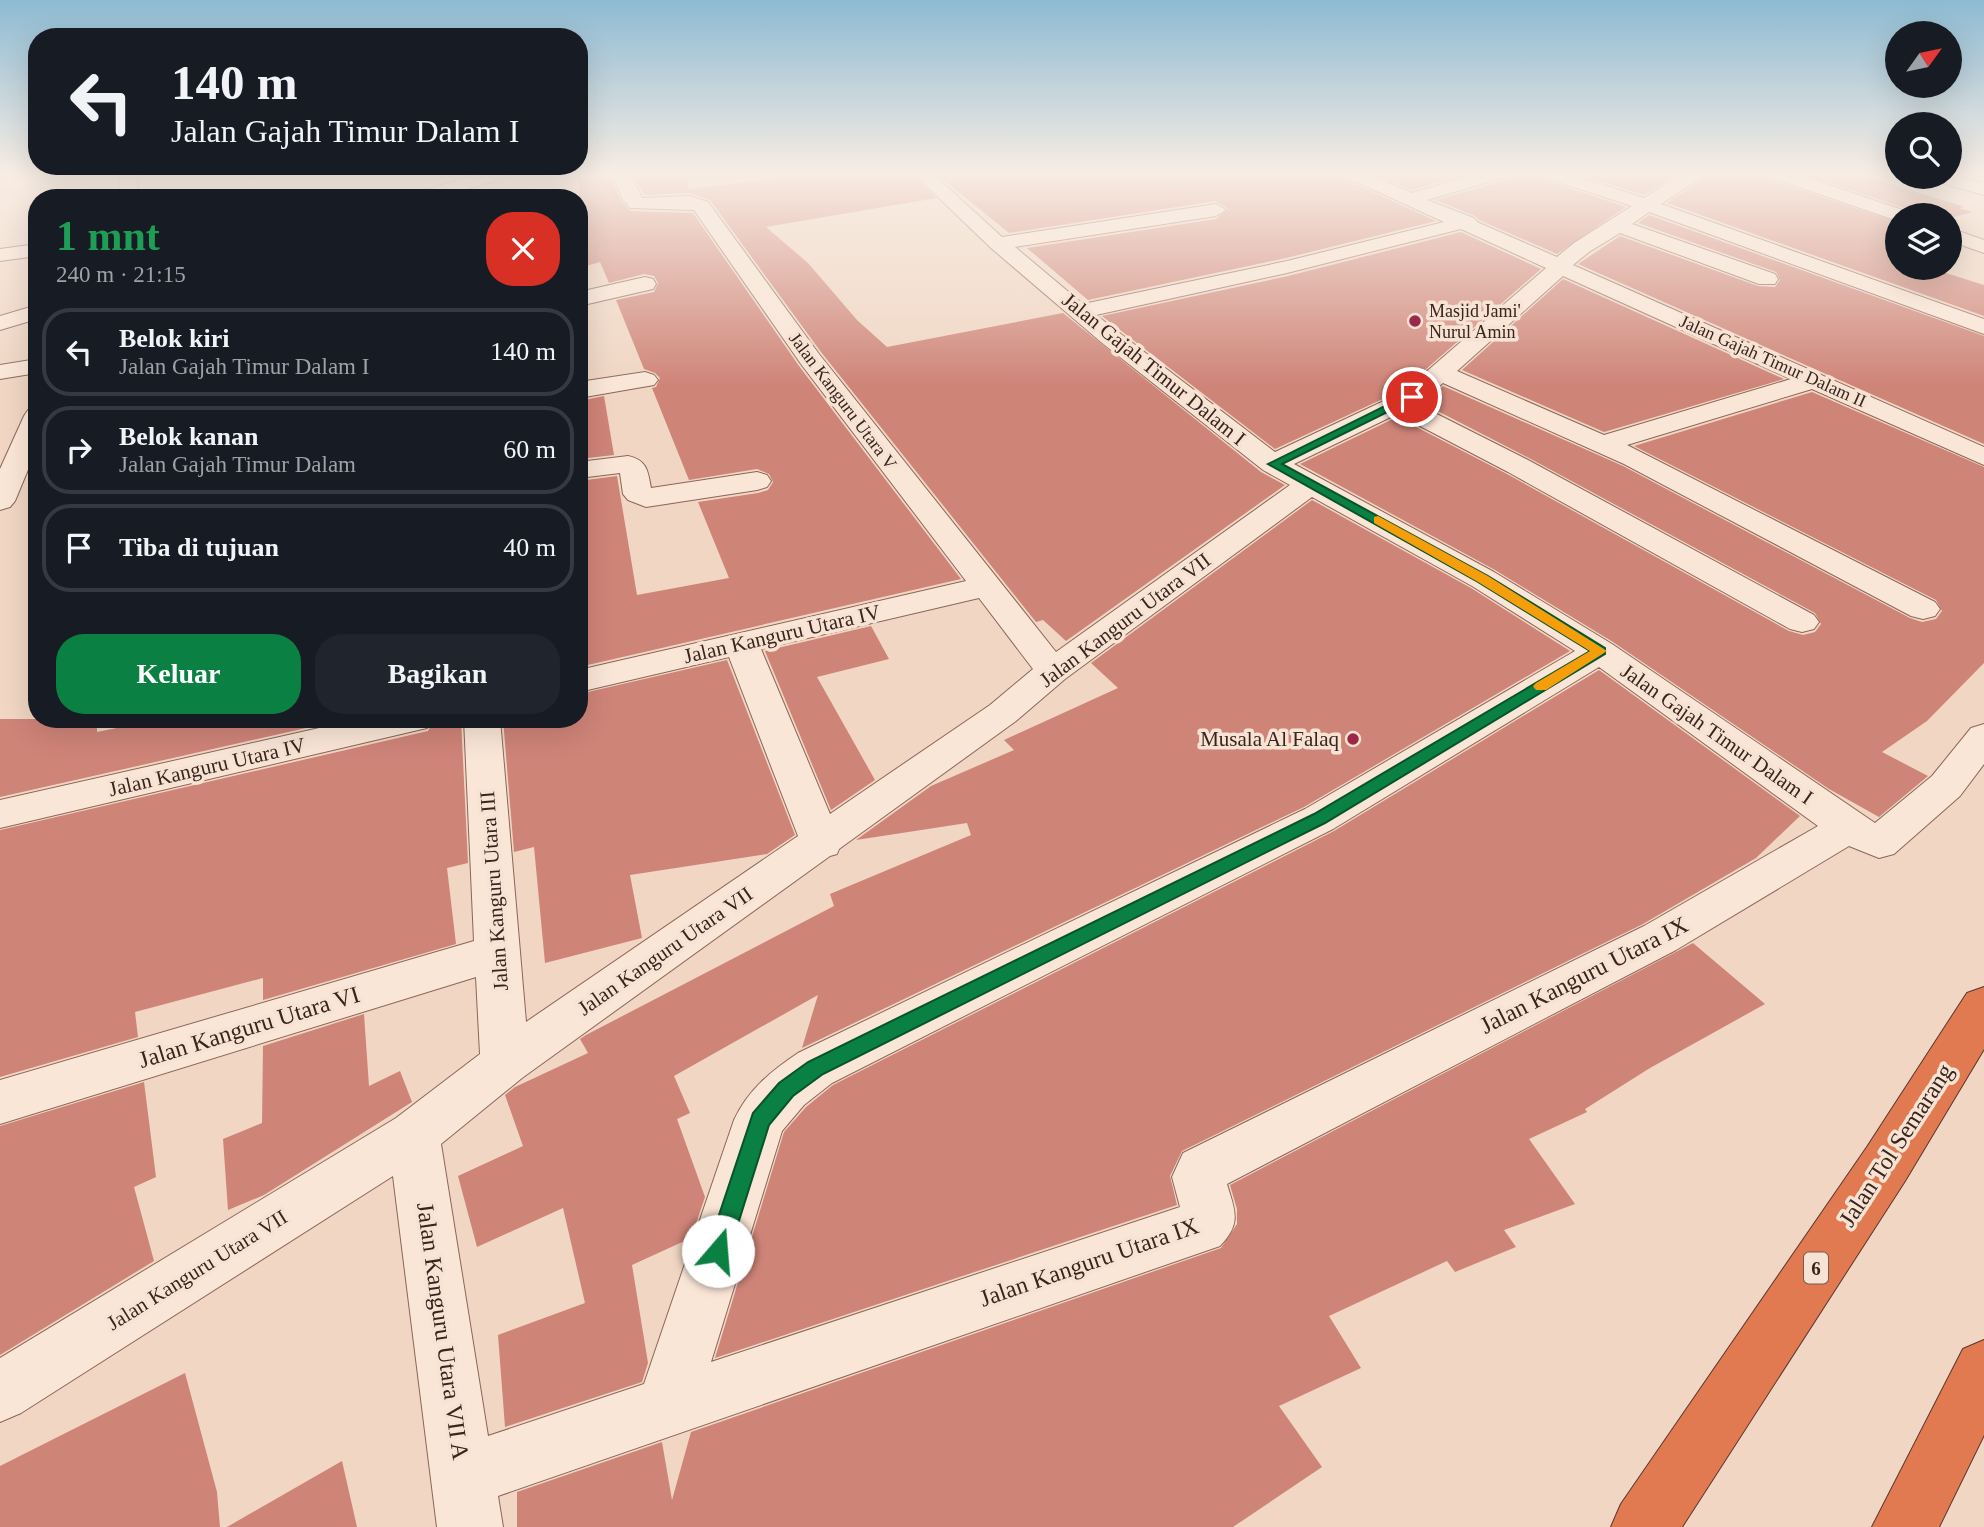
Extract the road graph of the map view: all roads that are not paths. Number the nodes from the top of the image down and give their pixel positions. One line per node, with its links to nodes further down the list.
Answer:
1 (728, 244): 33 (street, Jalan Kanguru Utara V)
2 (998, 244): 14 (street, Jalan Gajah Timur Dalam I)
3 (1378, 244): 14 (street)
4 (1516, 244): 10 (street, Jalan Gajah Timur Dalam II)
5 (1586, 244): 10 (street, Jalan Kanguru Utara VII)
6 (1670, 244): 11 (street)
7 (1755, 244): 17 (street)
8 (28, 251): 9 (street)
9 (0, 255)
10 (1562, 265): 20 (street, Jalan Kanguru Utara VII); 22 (street, Jalan Gajah Timur Dalam II)
11 (1768, 279)
12 (645, 284): 13 (street)
13 (588, 297)
14 (1081, 311): 30 (street, Jalan Gajah Timur Dalam I)
15 (28, 315): 16 (street)
16 (0, 323)
17 (1984, 327)
18 (28, 367): 19 (street)
19 (0, 372)
20 (1439, 372): 24 (street, Jalan Kanguru Utara VII); 26 (street)
21 (645, 380): 23 (street)
22 (1815, 380): 26 (street); 28 (street, Jalan Gajah Timur Dalam II)
23 (588, 389)
24 (1397, 404): 30 (street, Jalan Kanguru Utara VII); 35 (street)
25 (28, 430): 27 (street)
26 (1602, 444): 34 (street)
27 (10, 457): 32 (street)
28 (1984, 457)
29 (588, 469): 31 (street)
30 (1293, 473): 37 (street, Jalan Gajah Timur Dalam I); 38 (street, Jalan Kanguru Utara VII)
31 (757, 481)
32 (0, 501)
33 (984, 587): 36 (street, Jalan Kanguru Utara IV); 38 (street, Jalan Kanguru Utara V)
34 (1923, 609)
35 (1802, 622)
36 (741, 643): 39 (street, Jalan Kanguru Utara IV); 45 (street)
37 (1600, 651): 44 (street, Jalan Gajah Timur Dalam I); 53 (street)
38 (1052, 671): 45 (street, Jalan Kanguru Utara VII)
39 (588, 679)
40 (375, 728): 43 (street, Jalan Kanguru Utara IV)
41 (483, 728): 46 (street, Jalan Kanguru Utara III)
42 (1984, 737): 44 (street, Jalan Gajah Timur Dalam I)
43 (0, 814)
44 (1848, 827): 53 (street, Jalan Kanguru Utara IX)
45 (822, 843): 48 (street, Jalan Kanguru Utara VII)
46 (499, 952): 48 (street, Jalan Kanguru Utara III); 49 (street, Jalan Kanguru Utara VI)
47 (1984, 1007): 55 (highway, Jalan Tol Semarang / 6)
48 (505, 1063): 50 (street, Jalan Kanguru Utara VII)
49 (0, 1102)
50 (414, 1135): 52 (street, Jalan Kanguru Utara VII); 54 (street, Jalan Kanguru Utara VII A)
51 (1984, 1370): 56 (highway)
52 (0, 1391)
53 (667, 1405): 54 (street, Jalan Kanguru Utara IX)
54 (468, 1501)
55 (1644, 1527)
56 (1905, 1527)

